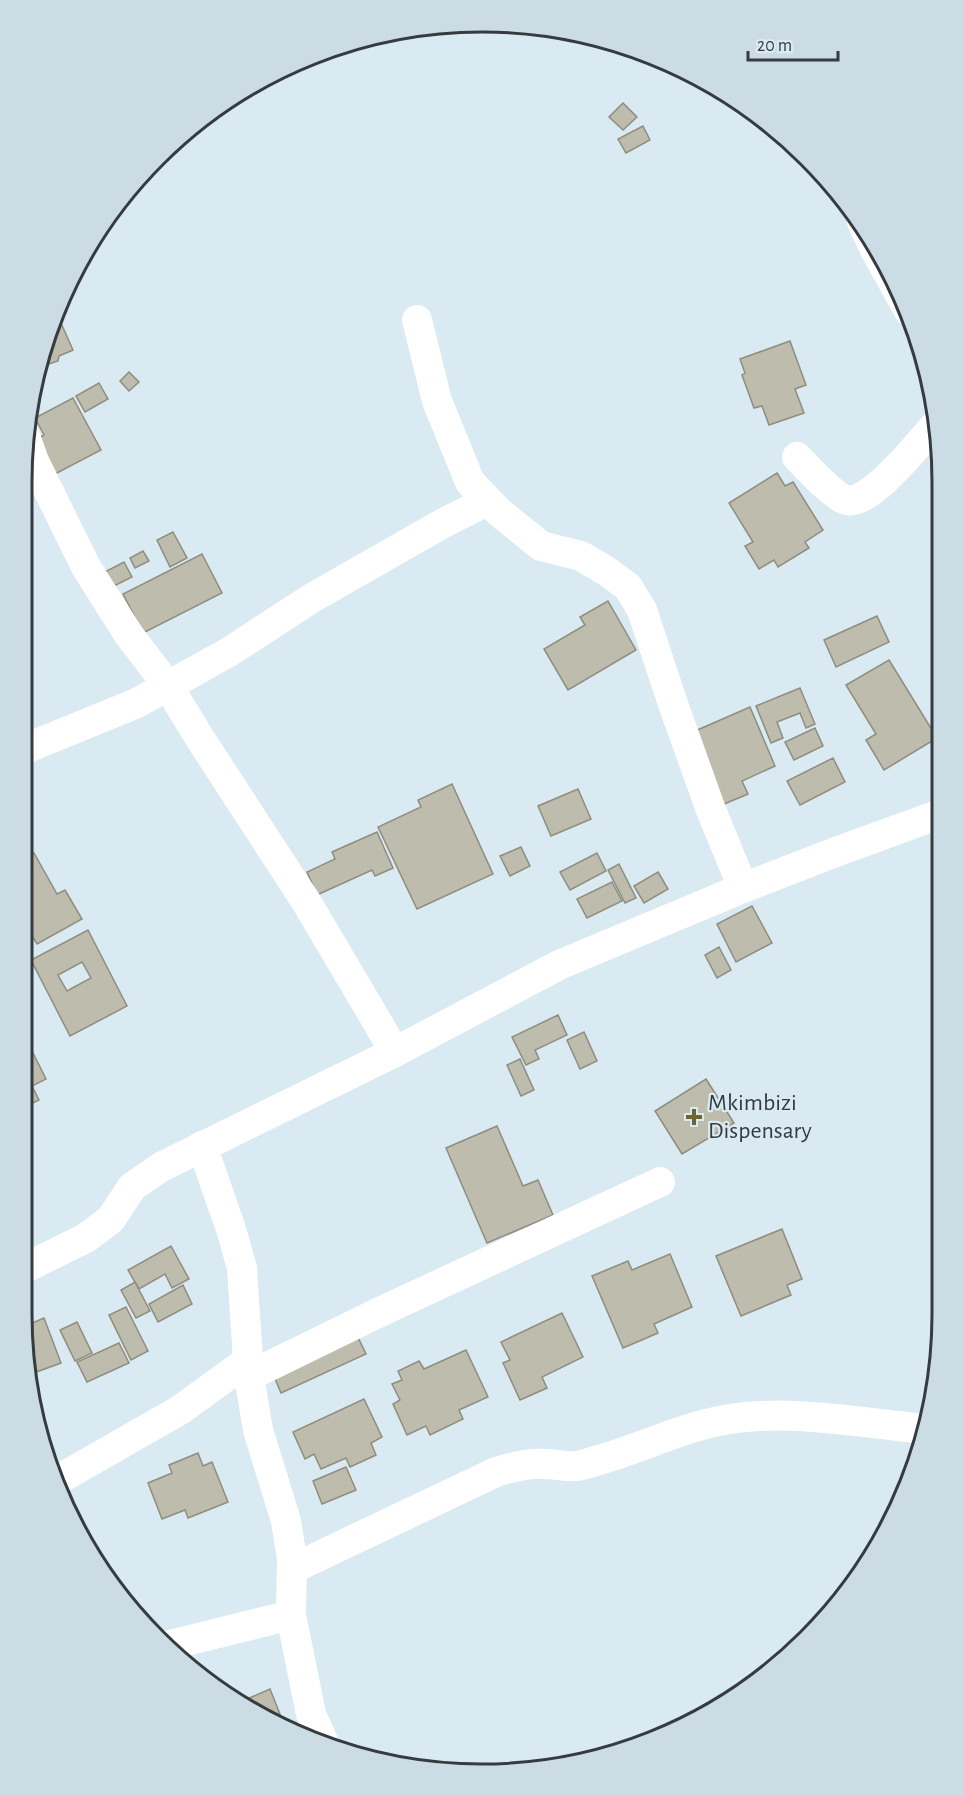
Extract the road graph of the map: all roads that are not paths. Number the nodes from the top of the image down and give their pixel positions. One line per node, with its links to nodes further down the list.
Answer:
1 (417, 320): 5 (street)
2 (930, 431): 4 (street)
3 (32, 455): 6 (street)
4 (797, 457)
5 (487, 501): 6 (street); 9 (street)
6 (168, 686): 7 (street); 10 (street)
7 (32, 746)
8 (932, 817): 9 (street)
9 (743, 888): 10 (street)
10 (395, 1052): 11 (street)
11 (202, 1146): 13 (street); 14 (street)
12 (660, 1182): 14 (street)
13 (32, 1265)
14 (249, 1368): 16 (street); 17 (street)
15 (918, 1428): 17 (street)
16 (62, 1477)
17 (292, 1569): 18 (street)
18 (291, 1615): 19 (street); 20 (street)
19 (175, 1644)
20 (320, 1734)

